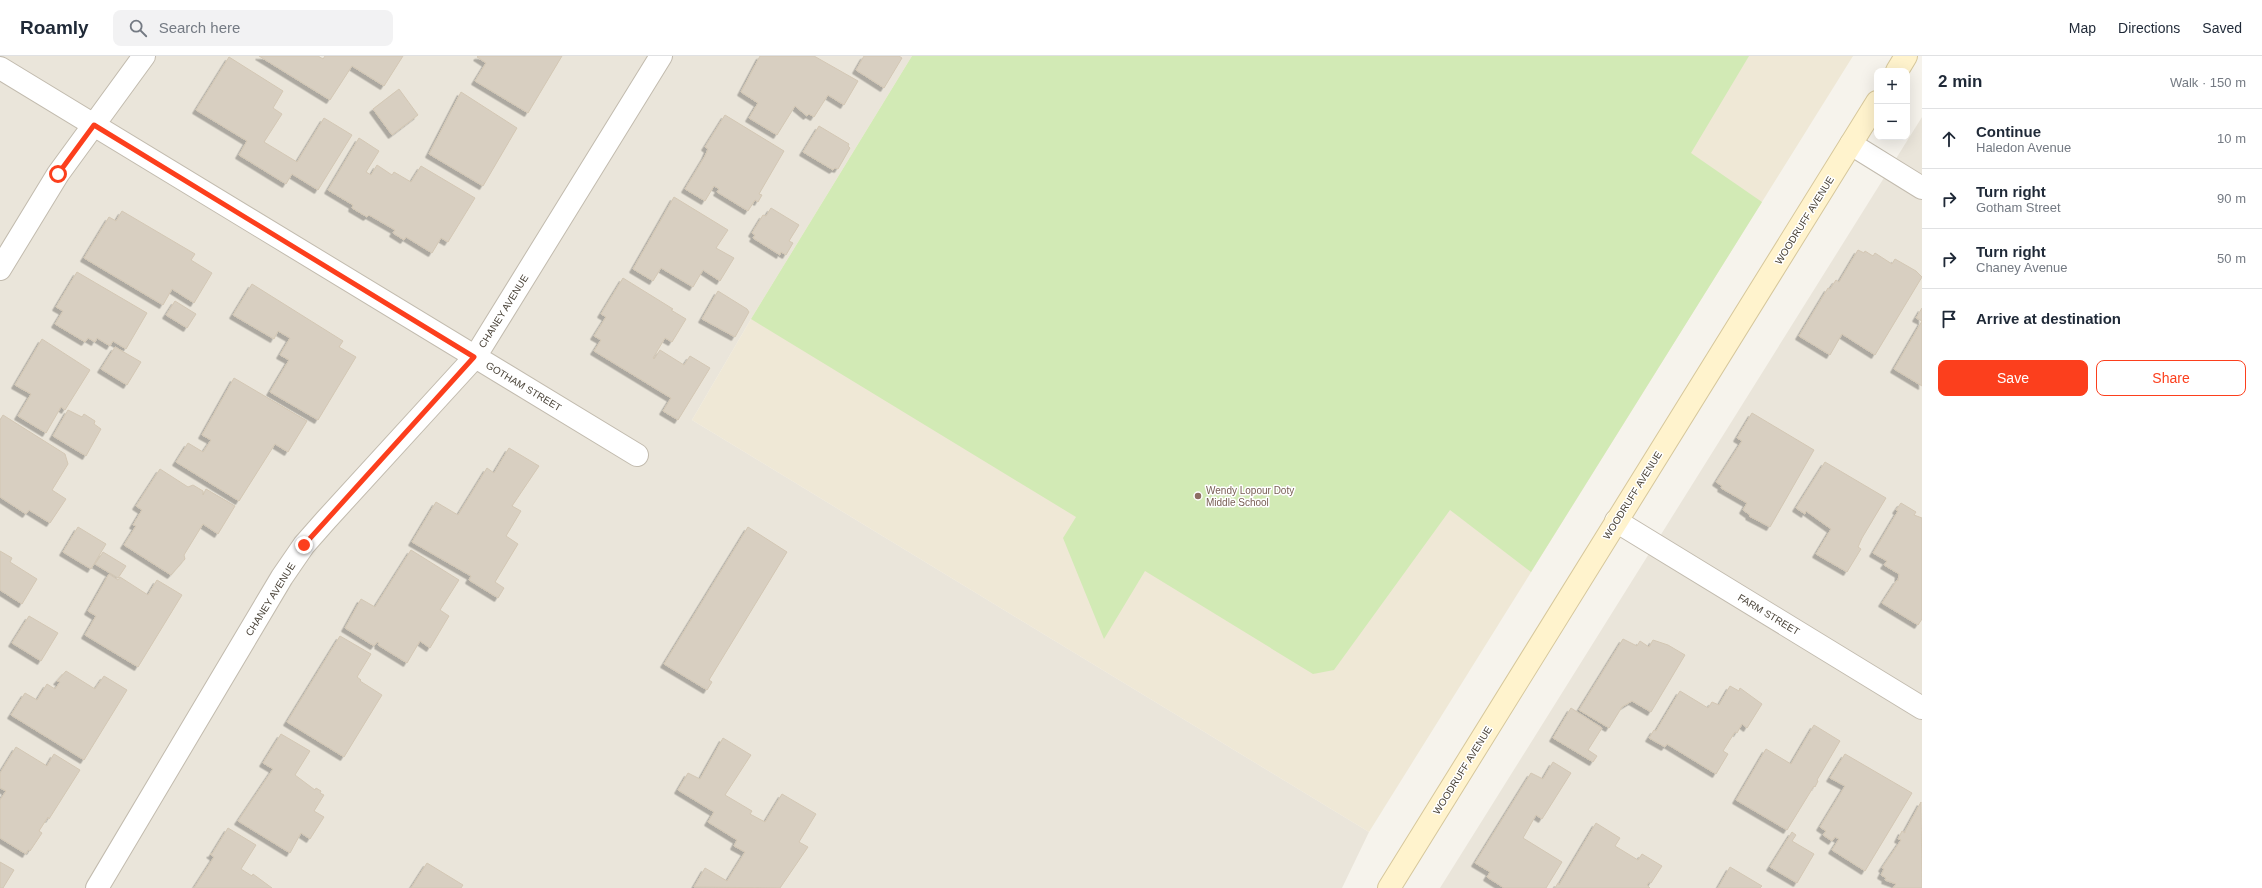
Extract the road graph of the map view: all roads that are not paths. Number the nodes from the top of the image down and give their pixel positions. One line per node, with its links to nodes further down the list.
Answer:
1 (144, 56): 7 (street)
2 (661, 56): 11 (street, CHANEY AVENUE)
3 (1906, 56): 5 (street)
4 (0, 68): 7 (street, GOTHAM STREET)
5 (1899, 68)
6 (1876, 104): 8 (street, WOODRUFF AVENUE)
7 (94, 125): 10 (street); 11 (street, GOTHAM STREET)
8 (1851, 144): 9 (street); 13 (street, WOODRUFF AVENUE)
9 (1922, 188)
10 (0, 269)
11 (474, 357): 12 (street, GOTHAM STREET); 15 (street, CHANEY AVENUE)
12 (637, 455)
13 (1616, 521): 14 (street, FARM STREET); 16 (street, WOODRUFF AVENUE)
14 (1922, 708)
15 (97, 888)
16 (1389, 888)

